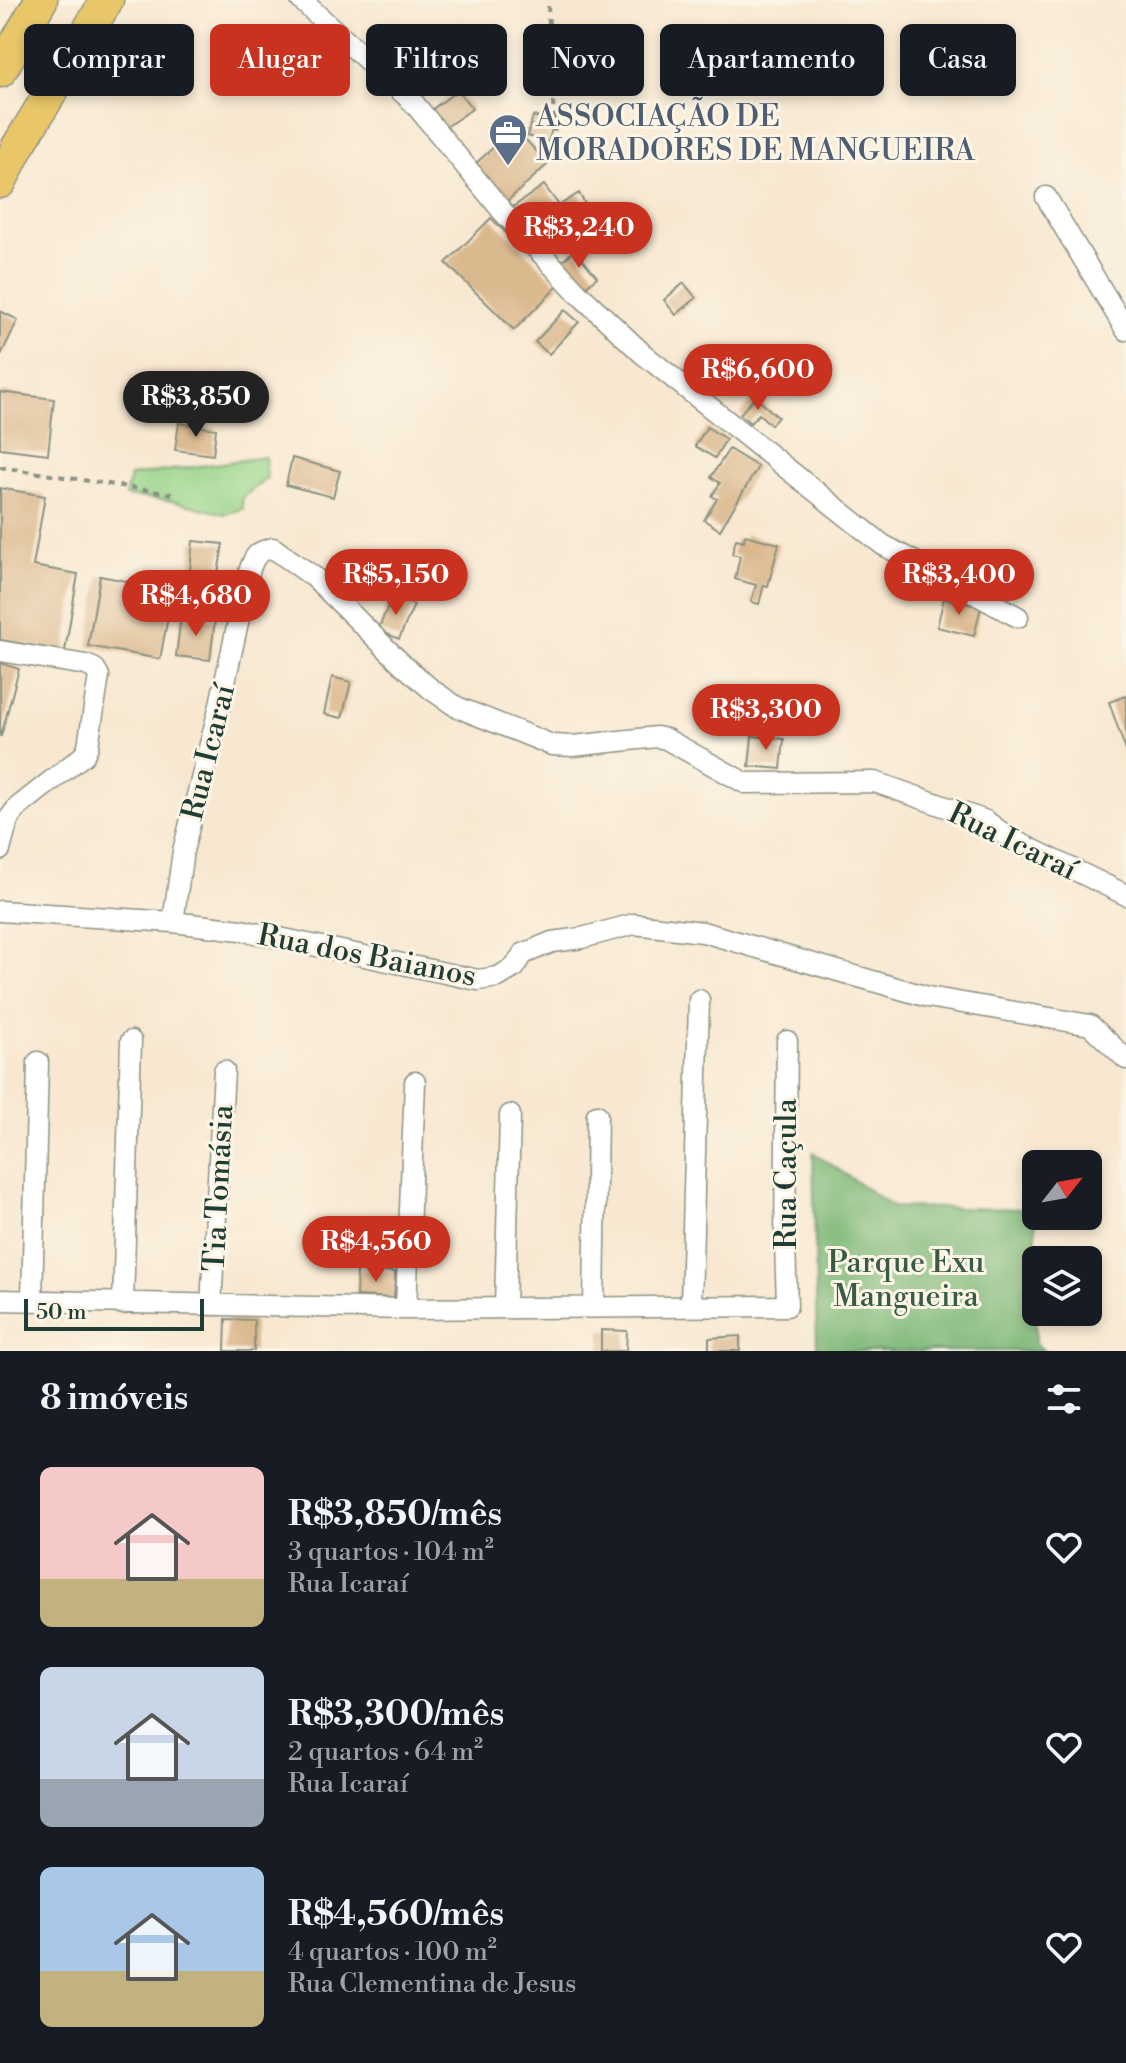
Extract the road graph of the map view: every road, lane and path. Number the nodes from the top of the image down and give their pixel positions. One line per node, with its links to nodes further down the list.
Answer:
1 (41, 0): 5 (main road)
2 (107, 0): 7 (main road)
3 (301, 0): 12 (street)
4 (548, 6): 6 (path)
5 (0, 71)
6 (555, 138)
7 (0, 182)
8 (1046, 197): 9 (street)
9 (1126, 330)
10 (0, 467): 11 (path)
11 (172, 494)
12 (1018, 617)
13 (0, 651): 14 (street)
14 (0, 850)
15 (1126, 895): 17 (street, Rua Icaraí)
16 (0, 911): 17 (street, Rua dos Baianos)
17 (173, 922): 21 (street, Rua dos Baianos)
18 (699, 1000): 31 (street)
19 (131, 1041): 29 (street)
20 (787, 1041): 31 (street, Rua Caçula)
21 (1126, 1059)
22 (38, 1062): 28 (street)
23 (224, 1071): 30 (street, Tia Tomásia)
24 (415, 1082): 34 (street)
25 (510, 1115): 33 (street)
26 (597, 1115): 32 (street)
27 (0, 1300): 28 (street)
28 (32, 1300): 29 (street)
29 (123, 1304): 30 (street)
30 (211, 1305): 34 (street)
31 (691, 1305): 32 (street)
32 (594, 1306): 33 (street)
33 (505, 1308): 34 (street)
34 (406, 1309)

